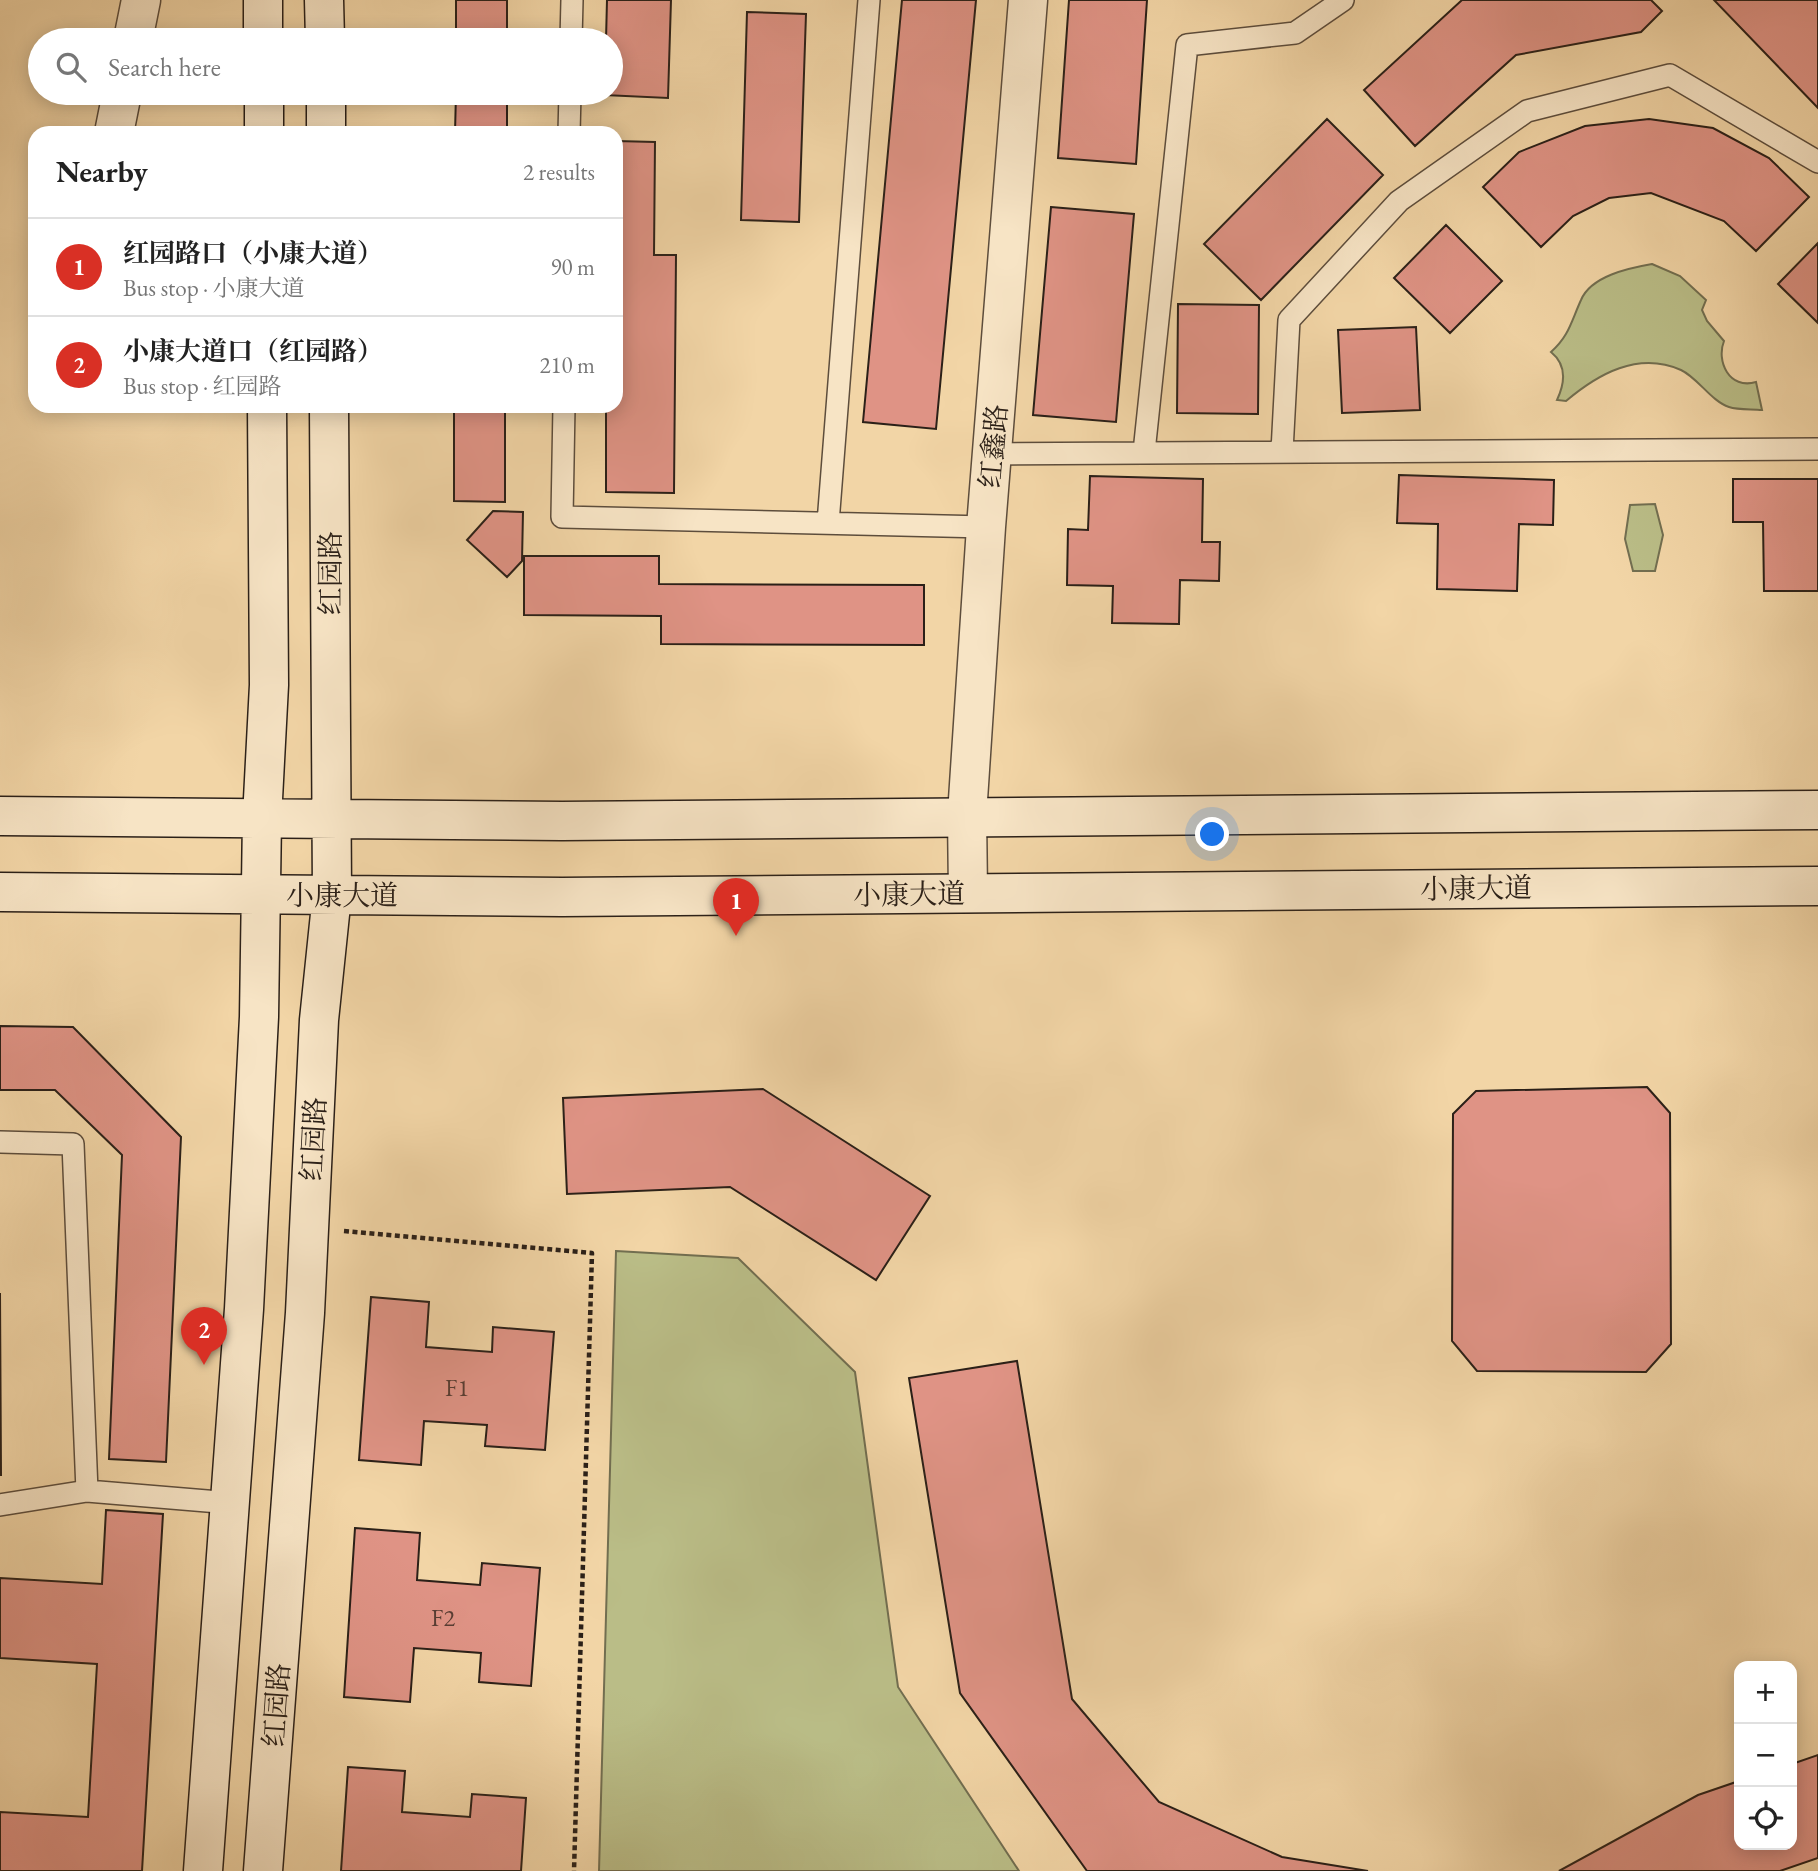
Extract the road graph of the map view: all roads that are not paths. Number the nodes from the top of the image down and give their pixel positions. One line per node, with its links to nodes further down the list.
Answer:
1 (141, 0): 8 (main road)
2 (262, 0): 9 (main road)
3 (324, 0): 10 (main road)
4 (572, 0): 11 (lane)
5 (869, 0): 28 (lane)
6 (1028, 0): 27 (main road, 红鑫路)
7 (1343, 0): 26 (lane)
8 (135, 28)
9 (263, 28)
10 (325, 28)
11 (571, 28)
12 (120, 105): 16 (main road)
13 (264, 105): 17 (main road)
14 (326, 105): 18 (main road)
15 (570, 105): 19 (lane)
16 (115, 126)
17 (264, 126)
18 (326, 126)
19 (569, 126)
20 (1818, 162): 25 (lane)
21 (267, 413): 33 (main road)
22 (329, 413): 34 (main road, 红园路)
23 (564, 413): 28 (lane)
24 (1818, 449): 25 (lane)
25 (1282, 451): 26 (lane)
26 (1144, 452): 27 (lane)
27 (994, 454): 29 (main road, 红鑫路)
28 (828, 523): 29 (lane)
29 (986, 527): 31 (main road, 红鑫路)
30 (1818, 810): 31 (main road)
31 (967, 815): 34 (main road); 37 (main road, 红鑫路)
32 (0, 816): 33 (main road)
33 (262, 818): 34 (main road); 38 (main road)
34 (333, 819): 39 (main road, 红园路)
35 (1818, 886): 37 (main road, 小康大道)
36 (0, 892): 38 (main road, 小康大道)
37 (968, 893): 39 (main road, 小康大道)
38 (263, 895): 39 (main road, 小康大道); 42 (main road)
39 (332, 895): 45 (main road, 红园路)
40 (0, 1142): 41 (lane)
41 (87, 1491): 42 (lane); 43 (lane)
42 (231, 1503): 44 (main road)
43 (0, 1505)
44 (203, 1871)
45 (263, 1871)

